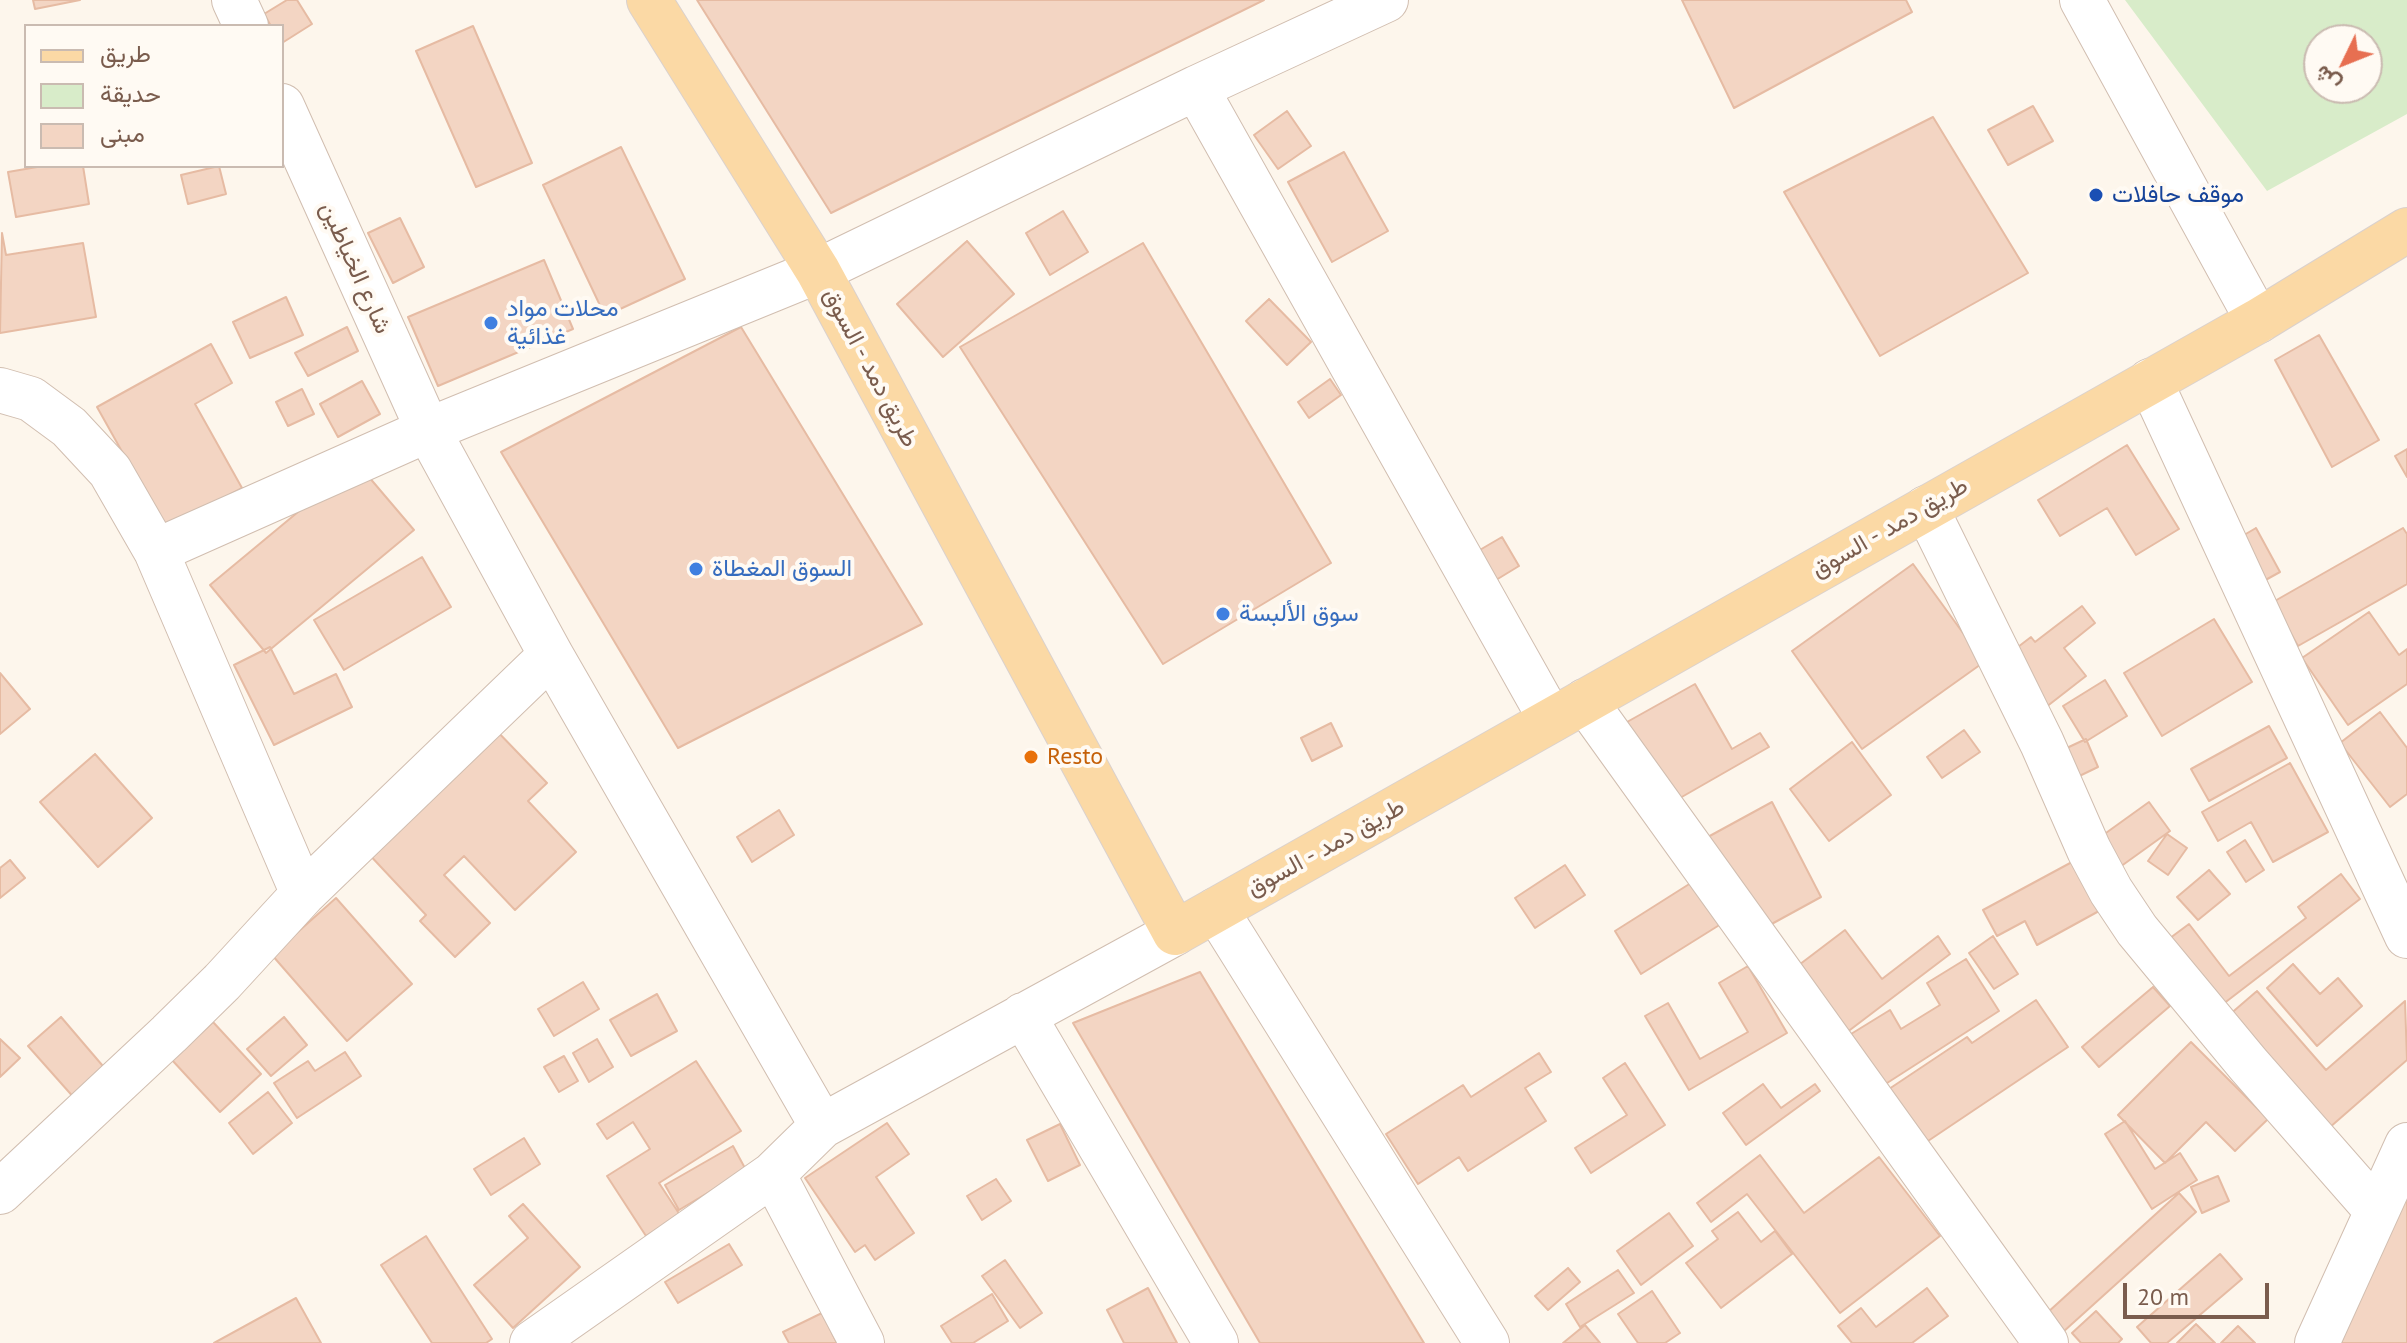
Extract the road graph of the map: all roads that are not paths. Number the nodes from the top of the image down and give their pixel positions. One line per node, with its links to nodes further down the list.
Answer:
1 (234, 0): 5 (street)
2 (649, 0): 9 (main road, طريق دمد - السوق)
3 (1386, 0): 6 (street)
4 (2082, 0): 10 (street)
5 (245, 24)
6 (1196, 88): 9 (street); 17 (street)
7 (284, 110): 13 (street, شارع الخياطين)
8 (2407, 230): 10 (main road, طريق دمد - السوق)
9 (818, 271): 13 (street); 20 (main road, طريق دمد - السوق)
10 (2258, 321): 11 (main road, طريق دمد - السوق)
11 (2150, 381): 14 (main road, طريق دمد - السوق); 21 (street)
12 (0, 390): 15 (street)
13 (428, 430): 15 (street); 16 (street, شارع الخياطين)
14 (1926, 508): 17 (main road, طريق دمد - السوق); 27 (street)
15 (156, 551): 18 (street)
16 (551, 655): 18 (street); 23 (street, شارع الخياطين)
17 (1568, 710): 19 (main road, طريق دمد - السوق); 32 (street)
18 (303, 894): 26 (street)
19 (1216, 910): 20 (main road, طريق دمد - السوق); 31 (street)
20 (1175, 933): 22 (street)
21 (2407, 936)
22 (1023, 1015): 23 (street); 30 (street)
23 (822, 1126): 25 (street)
24 (2407, 1145): 27 (street)
25 (773, 1174): 28 (street); 29 (street)
26 (0, 1192)
27 (2377, 1211): 33 (street)
28 (532, 1343)
29 (862, 1343)
30 (1216, 1343)
31 (1487, 1343)
32 (2046, 1343)
33 (2317, 1343)

